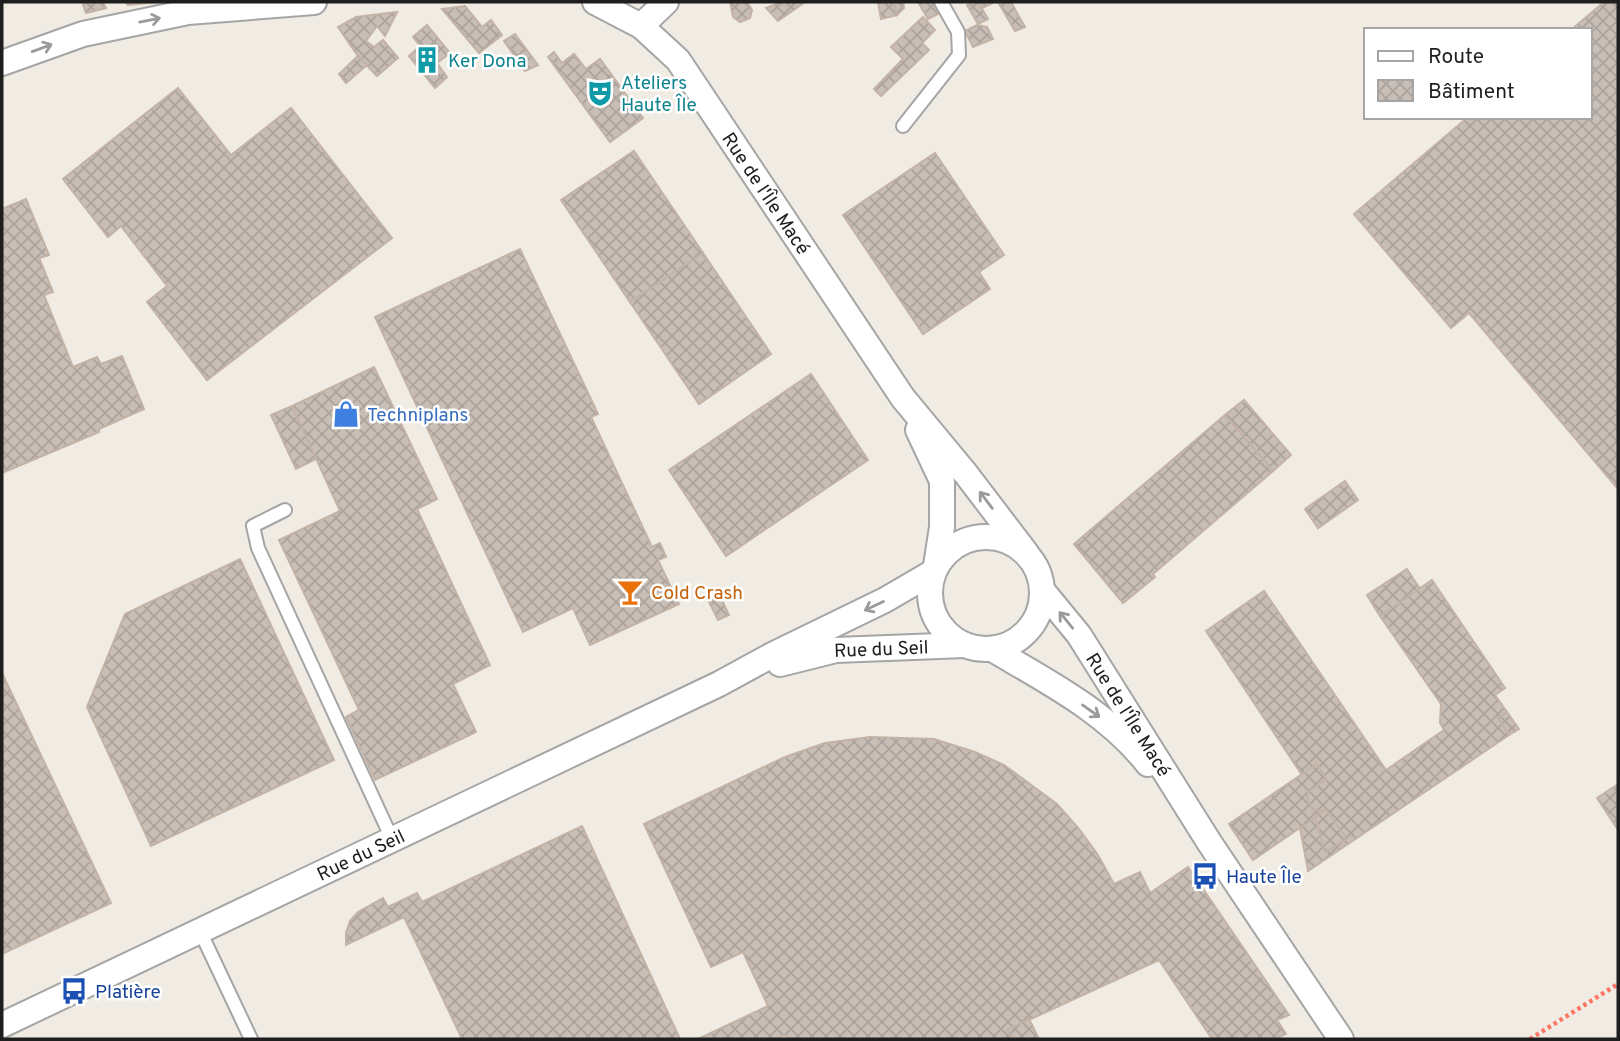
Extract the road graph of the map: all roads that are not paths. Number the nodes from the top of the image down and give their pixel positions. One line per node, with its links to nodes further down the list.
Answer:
1 (314, 2): 6 (street, one-way to 1)
2 (666, 2): 5 (street)
3 (942, 2): 7 (lane)
4 (603, 4): 5 (street, Rue de l'Île Macé)
5 (640, 26): 8 (street, Rue de l'Île Macé)
6 (2, 63)
7 (903, 126)
8 (903, 398): 10 (street, Rue de l'Île Macé, one-way to 8); 11 (street, Rue de l'Île Macé)
9 (285, 510): 16 (lane)
10 (1027, 554): 11 (street); 12 (street)
11 (935, 569): 13 (street); 15 (street, Rue du Seil, one-way to 15)
12 (1042, 590): 14 (street); 17 (street, Rue de l'Île Macé, one-way to 12)
13 (965, 645): 14 (street); 15 (street, Rue du Seil)
14 (992, 649): 17 (street, Rue de l'Île Macé, one-way to 17)
15 (719, 684): 16 (street, Rue du Seil)
16 (392, 839): 18 (street, Rue du Seil)
17 (1209, 842): 21 (street, Rue de l'Île Macé)
18 (200, 931): 19 (street, Rue du Seil); 20 (lane)
19 (2, 1025)
20 (251, 1039)
21 (1341, 1039)

